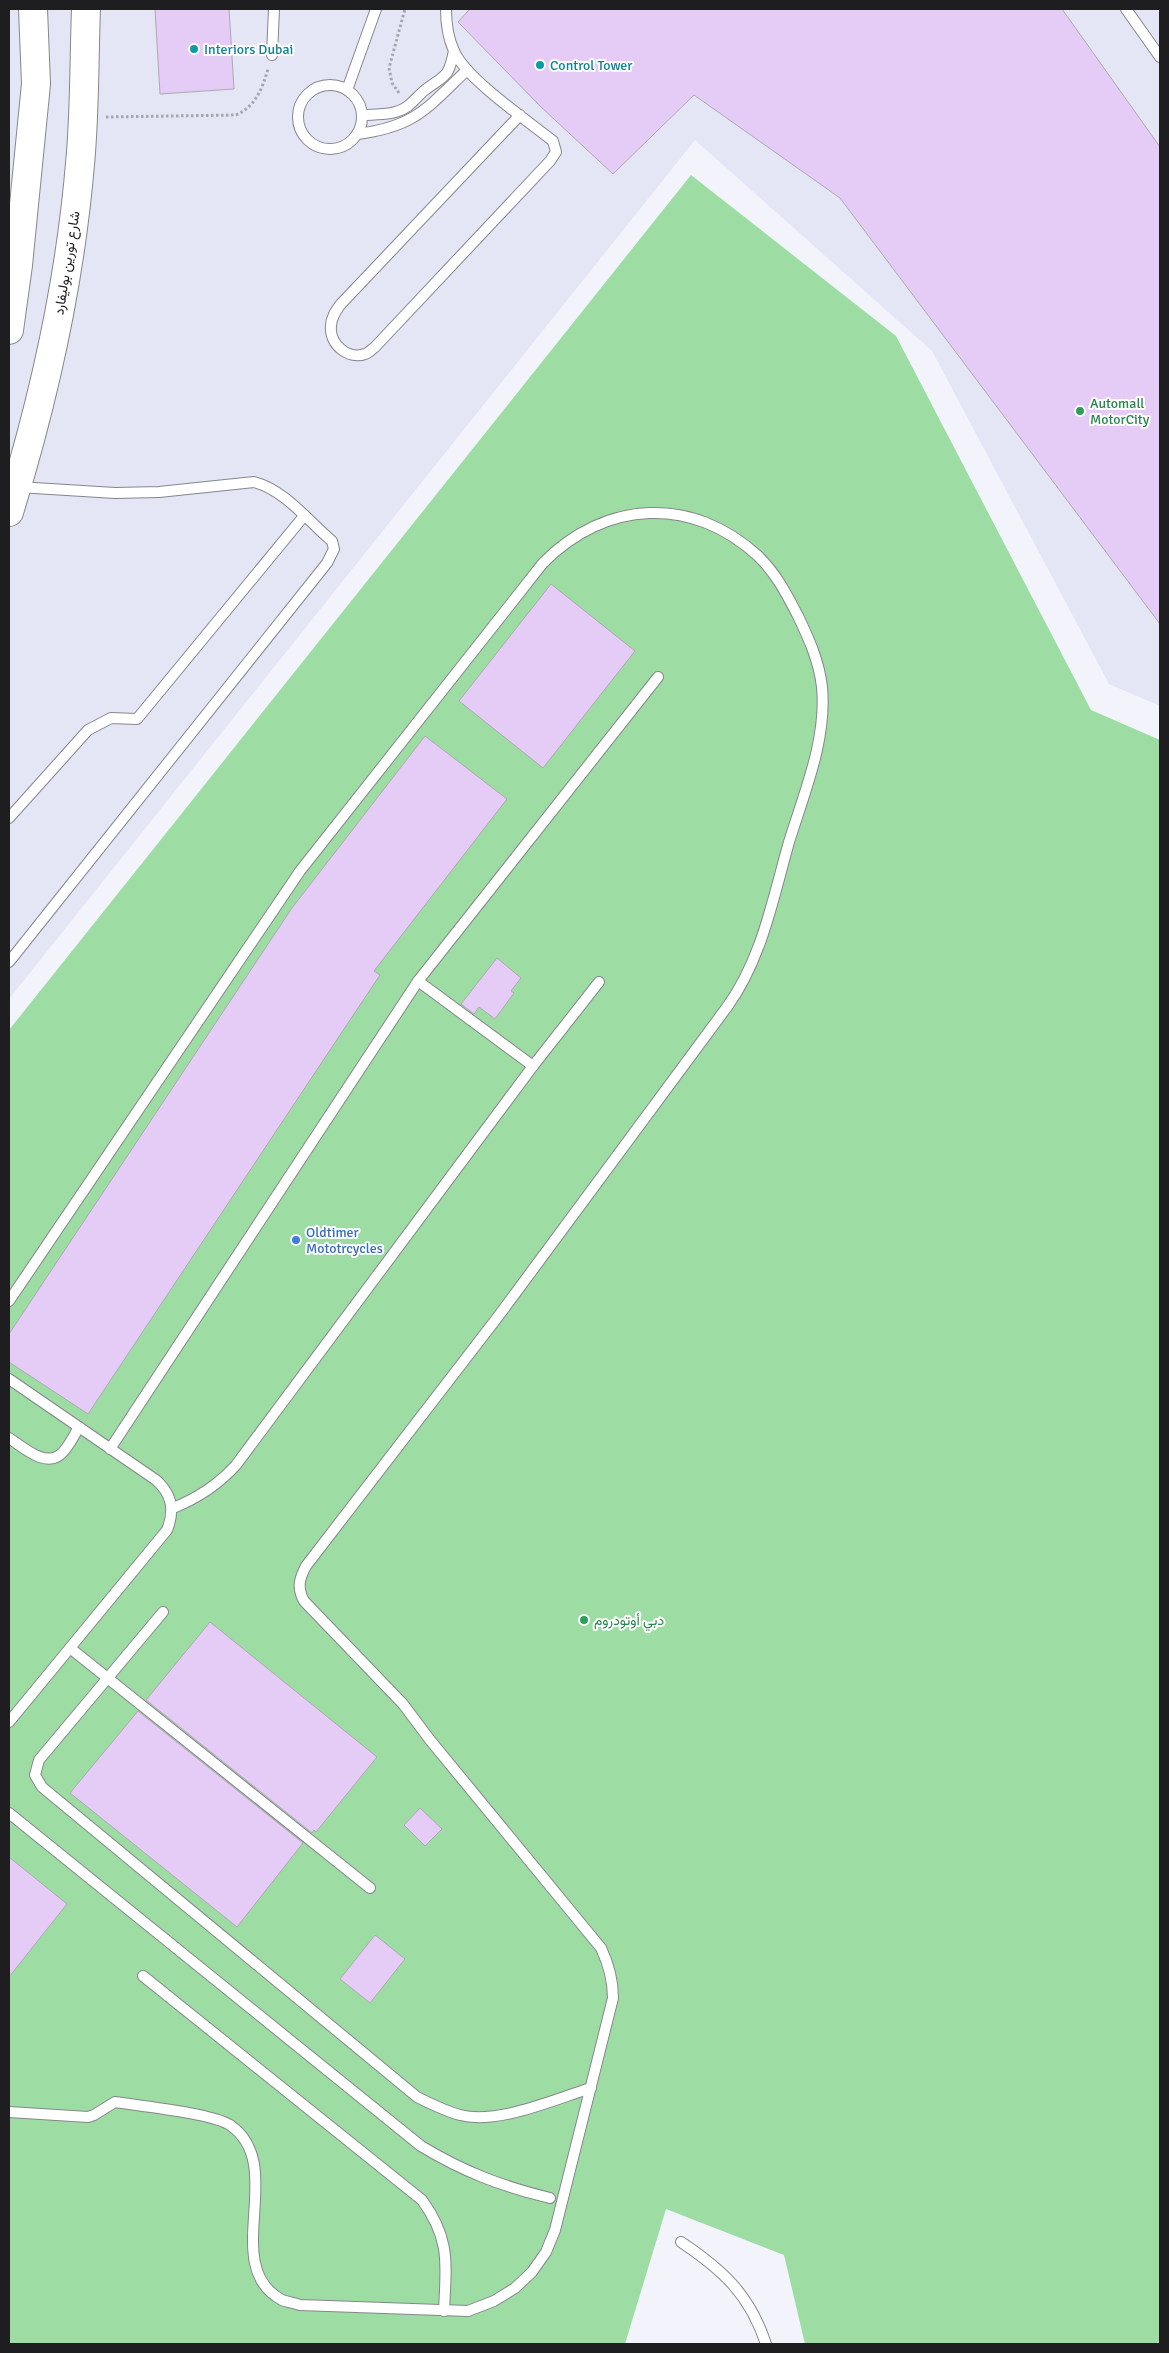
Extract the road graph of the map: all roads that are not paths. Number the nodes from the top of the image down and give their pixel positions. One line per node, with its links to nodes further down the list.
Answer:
1 (34, 9): 15 (main road)
2 (86, 9): 16 (main road, شارع تورين بوليفارد)
3 (274, 9): 8 (lane)
4 (376, 9): 11 (lane)
5 (446, 9): 7 (lane)
6 (1126, 9): 9 (lane)
7 (454, 51): 10 (lane); 12 (lane)
8 (272, 55)
9 (1160, 57)
10 (467, 70): 13 (lane); 14 (lane)
11 (347, 90): 12 (lane); 14 (lane)
12 (362, 114): 14 (lane)
13 (520, 115): 13 (lane)
14 (357, 134)
15 (9, 330)
16 (13, 500): 17 (lane)
17 (304, 516): 19 (lane); 20 (lane)
18 (658, 677): 21 (lane)
19 (9, 818)
20 (9, 962)
21 (418, 981): 23 (lane); 28 (lane)
22 (599, 982): 23 (lane)
23 (533, 1066): 29 (lane)
24 (9, 1300): 37 (lane)
25 (9, 1379): 26 (lane)
26 (79, 1427): 27 (lane); 28 (lane)
27 (9, 1438)
28 (110, 1449): 29 (lane)
29 (172, 1508): 31 (lane)
30 (163, 1612): 32 (lane)
31 (70, 1648): 32 (lane); 33 (lane)
32 (108, 1678): 35 (lane); 37 (lane)
33 (9, 1722)
34 (9, 1813): 39 (lane)
35 (370, 1888)
36 (144, 1976): 41 (lane)
37 (591, 2088): 41 (lane)
38 (9, 2112): 41 (lane)
39 (550, 2198)
40 (681, 2242): 42 (lane)
41 (444, 2312)
42 (766, 2344)

